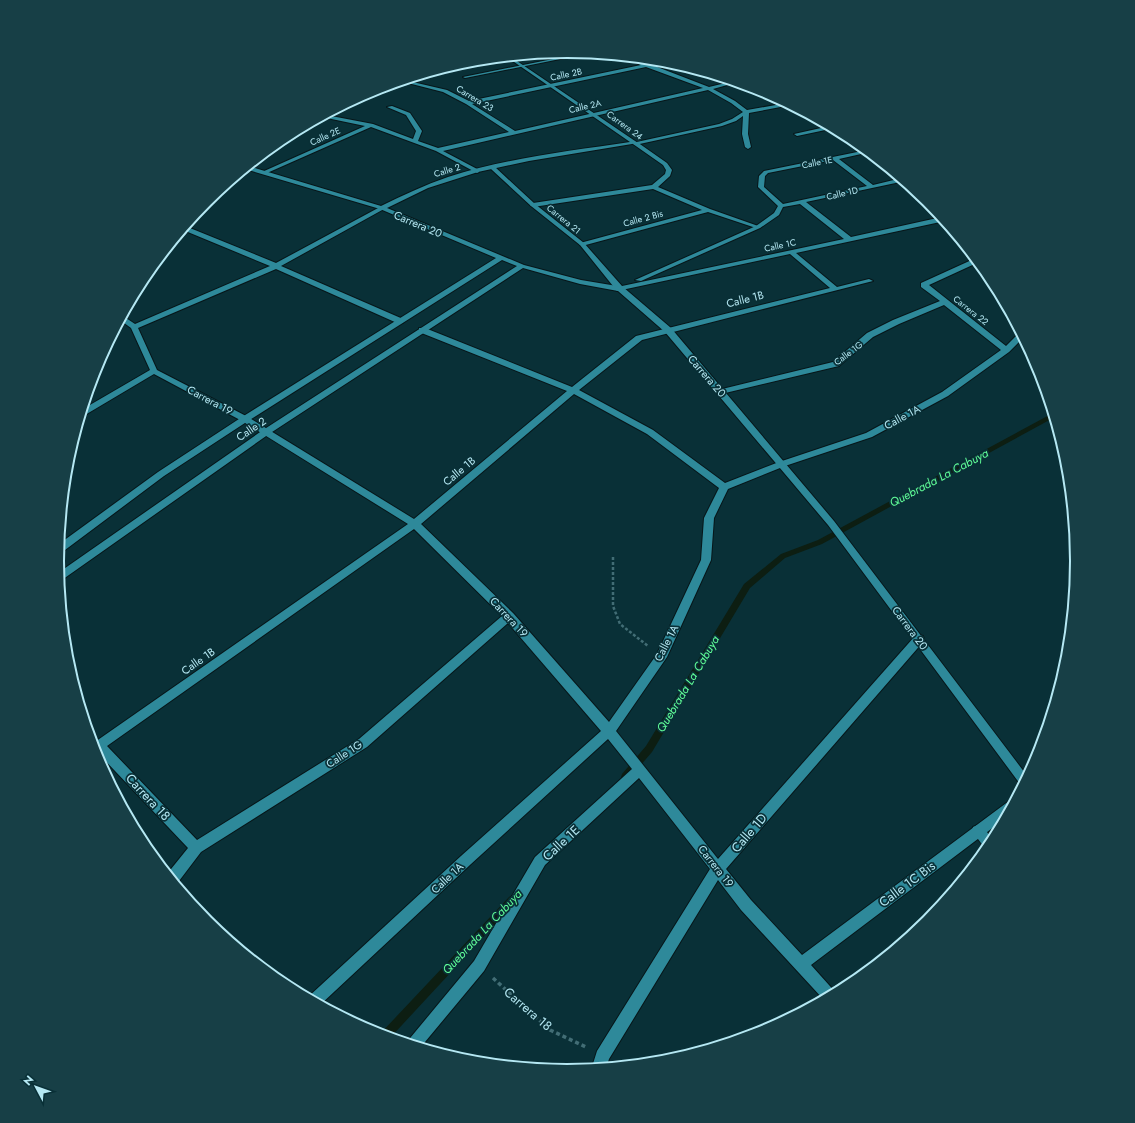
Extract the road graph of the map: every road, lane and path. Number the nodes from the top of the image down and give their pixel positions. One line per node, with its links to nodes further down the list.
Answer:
1 (559, 58): 4 (street)
2 (515, 61): 4 (street, Carrera 24)
3 (642, 64): 5 (street)
4 (522, 65): 6 (street); 9 (street, Carrera 24)
5 (645, 65): 9 (street, Calle 2B); 10 (street)
6 (465, 77)
7 (412, 83): 11 (street, Carrera 23)
8 (726, 84): 10 (street, Calle 2A)
9 (552, 85): 11 (street, Calle 2B); 15 (street, Carrera 24)
10 (707, 88): 14 (street); 15 (street, Calle 2A)
11 (468, 103): 19 (street, Carrera 23)
12 (781, 106): 14 (street, Calle 2)
13 (390, 107): 21 (street)
14 (746, 112): 22 (street, Calle 2); 23 (street)
15 (595, 114): 19 (street, Calle 2A); 22 (street, Carrera 24)
16 (331, 117): 17 (street)
17 (371, 125): 21 (street); 30 (street, Calle 2E)
18 (826, 129): 20 (street)
19 (512, 132): 24 (street, Calle 2A)
20 (797, 134)
21 (415, 141): 24 (street)
22 (635, 143): 27 (street, Calle 2); 33 (street, Carrera 24)
23 (748, 147)
24 (438, 150): 29 (street)
25 (862, 153): 26 (street, Calle 1E)
26 (834, 158): 32 (street); 36 (street, Calle 1E)
27 (493, 168): 29 (street, Calle 2); 35 (street, Carrera 21)
28 (252, 169): 30 (street, Carrera 20)
29 (477, 171): 37 (street, Calle 2)
30 (265, 172): 37 (street, Carrera 20)
31 (897, 181): 32 (street, Calle 1D)
32 (871, 186): 34 (street, Calle 1D)
33 (654, 187): 35 (street); 38 (street)
34 (802, 202): 36 (street, Calle 1D); 42 (street)
35 (533, 205): 43 (street, Carrera 21)
36 (781, 206): 40 (street)
37 (382, 208): 45 (street, Carrera 20); 47 (street, Calle 2)
38 (708, 210): 40 (street); 43 (street, Calle 2 Bis)
39 (938, 220): 42 (street, Calle 1C)
40 (758, 227): 50 (street)
41 (189, 230): 47 (street)
42 (849, 239): 44 (street, Calle 1C)
43 (582, 244): 50 (street, Carrera 21)
44 (791, 252): 50 (street, Calle 1C); 51 (street)
45 (501, 258): 48 (street, Carrera 20); 54 (street, Calle 2)
46 (972, 262): 52 (street, Carrera 22)
47 (276, 266): 54 (street); 55 (street, Calle 2)
48 (522, 266): 50 (street, Carrera 20); 56 (street, Calle 2)
49 (869, 281): 51 (street, Calle 1B)
50 (620, 289): 57 (street, Carrera 20)
51 (835, 289): 57 (street, Calle 1B)
52 (944, 302): 59 (street, Carrera 22); 62 (street, Calle 1G)
53 (126, 321): 55 (street)
54 (400, 321): 64 (street, Calle 2)
55 (134, 327): 60 (street)
56 (422, 330): 61 (street); 65 (street, Calle 2)
57 (668, 330): 61 (street, Calle 1B); 62 (street, Carrera 20)
58 (1019, 338): 59 (street, Calle 1A)
59 (1006, 350): 66 (street, Calle 1A)
60 (154, 370): 63 (street); 64 (street, Carrera 19)
61 (573, 390): 67 (street); 68 (street, Calle 1B)
62 (721, 392): 66 (street, Carrera 20)
63 (88, 409)
64 (245, 419): 65 (street, Carrera 19); 69 (street, Calle 2)
65 (266, 432): 68 (street, Carrera 19); 71 (street, Calle 2)
66 (782, 464): 67 (street, Calle 1A); 73 (street, Carrera 20)
67 (724, 487): 74 (street, Calle 1A)
68 (414, 524): 72 (street, Carrera 19); 76 (street, Calle 1B)
69 (65, 545)
70 (613, 557): 74 (path)
71 (64, 574)
72 (509, 616): 75 (street, Carrera 19); 83 (street, Calle 1G)
73 (919, 639): 79 (street, Carrera 20); 84 (street, Calle 1D)
74 (661, 657): 75 (street, Calle 1A)
75 (609, 731): 78 (street, Carrera 19); 89 (street, Calle 1A)
76 (99, 746)
77 (102, 754): 83 (street, Carrera 18)
78 (639, 769): 84 (street, Carrera 19); 87 (street, Calle 1E)
79 (1022, 778)
80 (1005, 811): 81 (street, Calle 1C Bis)
81 (978, 831): 82 (street); 86 (street, Calle 1C Bis)
82 (986, 841)
83 (196, 848): 85 (street, Calle 1G)
84 (718, 868): 86 (street, Carrera 19); 91 (street, Calle 1D)
85 (175, 876)
86 (801, 964): 88 (street, Carrera 19)
87 (479, 966): 90 (street, Calle 1E); 91 (path, Carrera 18)
88 (827, 993)
89 (317, 998)
90 (417, 1041)
91 (600, 1062)

